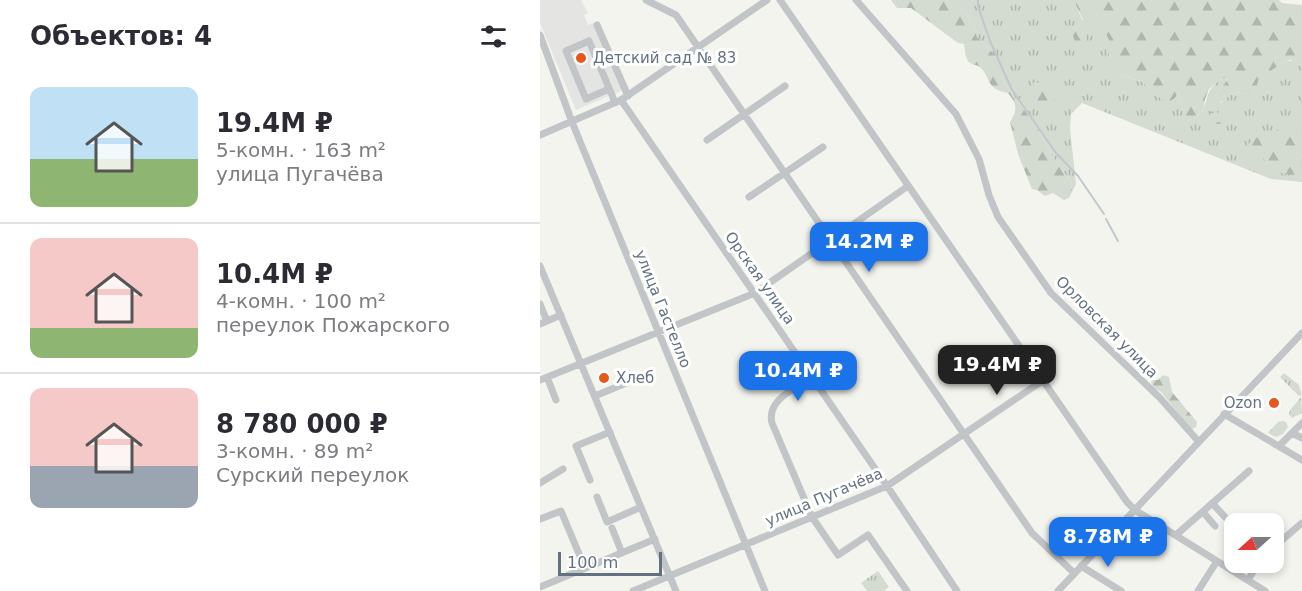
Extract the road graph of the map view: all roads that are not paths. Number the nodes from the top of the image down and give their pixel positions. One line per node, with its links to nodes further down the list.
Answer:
1 (646, 0): 7 (street)
2 (767, 0): 7 (street)
3 (780, 0): 18 (street)
4 (856, 0): 41 (street, Орловская улица)
5 (597, 25): 10 (street)
6 (540, 36): 13 (street, улица Гастелло)
7 (698, 48): 10 (street); 12 (street)
8 (784, 86): 12 (street)
9 (609, 89): 9 (street, Орская улица); 11 (street, Орская улица)
10 (628, 96): 11 (street)
11 (618, 102): 13 (street); 22 (street, Орская улица)
12 (745, 114): 15 (street); 17 (street)
13 (572, 122): 14 (street); 26 (street, улица Гастелло)
14 (540, 135)
15 (707, 140)
16 (823, 147): 17 (street)
17 (785, 173): 19 (street); 20 (street)
18 (908, 186): 20 (street); 32 (street)
19 (749, 198)
20 (831, 240): 22 (street); 38 (street)
21 (540, 266): 24 (street)
22 (755, 293): 26 (street); 30 (street, Орская улица)
23 (540, 304): 25 (street)
24 (561, 315): 25 (street); 28 (street)
25 (544, 322)
26 (658, 333): 28 (street); 63 (street, улица Гастелло)
27 (1302, 333): 35 (street)
28 (581, 364): 31 (street); 33 (street)
29 (628, 374): 33 (street)
30 (812, 377): 48 (street, Орская улица); 55 (street)
31 (543, 379): 34 (street)
32 (1042, 381): 38 (street, улица Пугачёва); 52 (street)
33 (595, 396): 37 (street)
34 (556, 400)
35 (1224, 414): 41 (street); 42 (street)
36 (1302, 423): 39 (street)
37 (610, 432): 46 (street); 51 (street)
38 (965, 432): 48 (street, улица Пугачёва); 68 (street)
39 (1292, 433): 40 (street); 42 (street)
40 (1302, 438)
41 (1199, 442): 52 (street)
42 (1279, 446): 43 (street)
43 (1302, 460)
44 (563, 470): 47 (street)
45 (1250, 471): 50 (street)
46 (590, 480)
47 (540, 483)
48 (888, 486): 55 (street, улица Пугачёва); 77 (street, Орская улица)
49 (597, 497): 51 (street)
50 (1212, 503): 53 (street); 54 (street)
51 (641, 507): 62 (street)
52 (1135, 510): 60 (street); 66 (street)
53 (1203, 512): 58 (street); 60 (street)
54 (1224, 516)
55 (812, 517): 63 (street, улица Пугачёва); 76 (street)
56 (540, 519): 67 (street)
57 (1302, 523): 61 (street)
58 (1215, 526)
59 (612, 528): 64 (street)
60 (1176, 536): 65 (street)
61 (1284, 538)
62 (655, 539): 64 (street); 70 (street)
63 (746, 545): 70 (street, улица Пугачёва); 75 (street, улица Гастелло)
64 (624, 552): 67 (street)
65 (1217, 561): 71 (street); 80 (street)
66 (1081, 566): 68 (street); 79 (street)
67 (585, 568): 72 (street)
68 (1074, 573): 78 (street)
69 (1252, 573): 71 (street)
70 (670, 576): 73 (street, улица Пугачёва); 74 (street)
71 (1248, 580): 81 (street)
72 (540, 588)
73 (633, 591)
74 (676, 591)
75 (765, 591)
76 (907, 591)
77 (957, 591)
78 (1058, 591)
79 (1121, 591)
80 (1198, 591)
81 (1265, 591)

